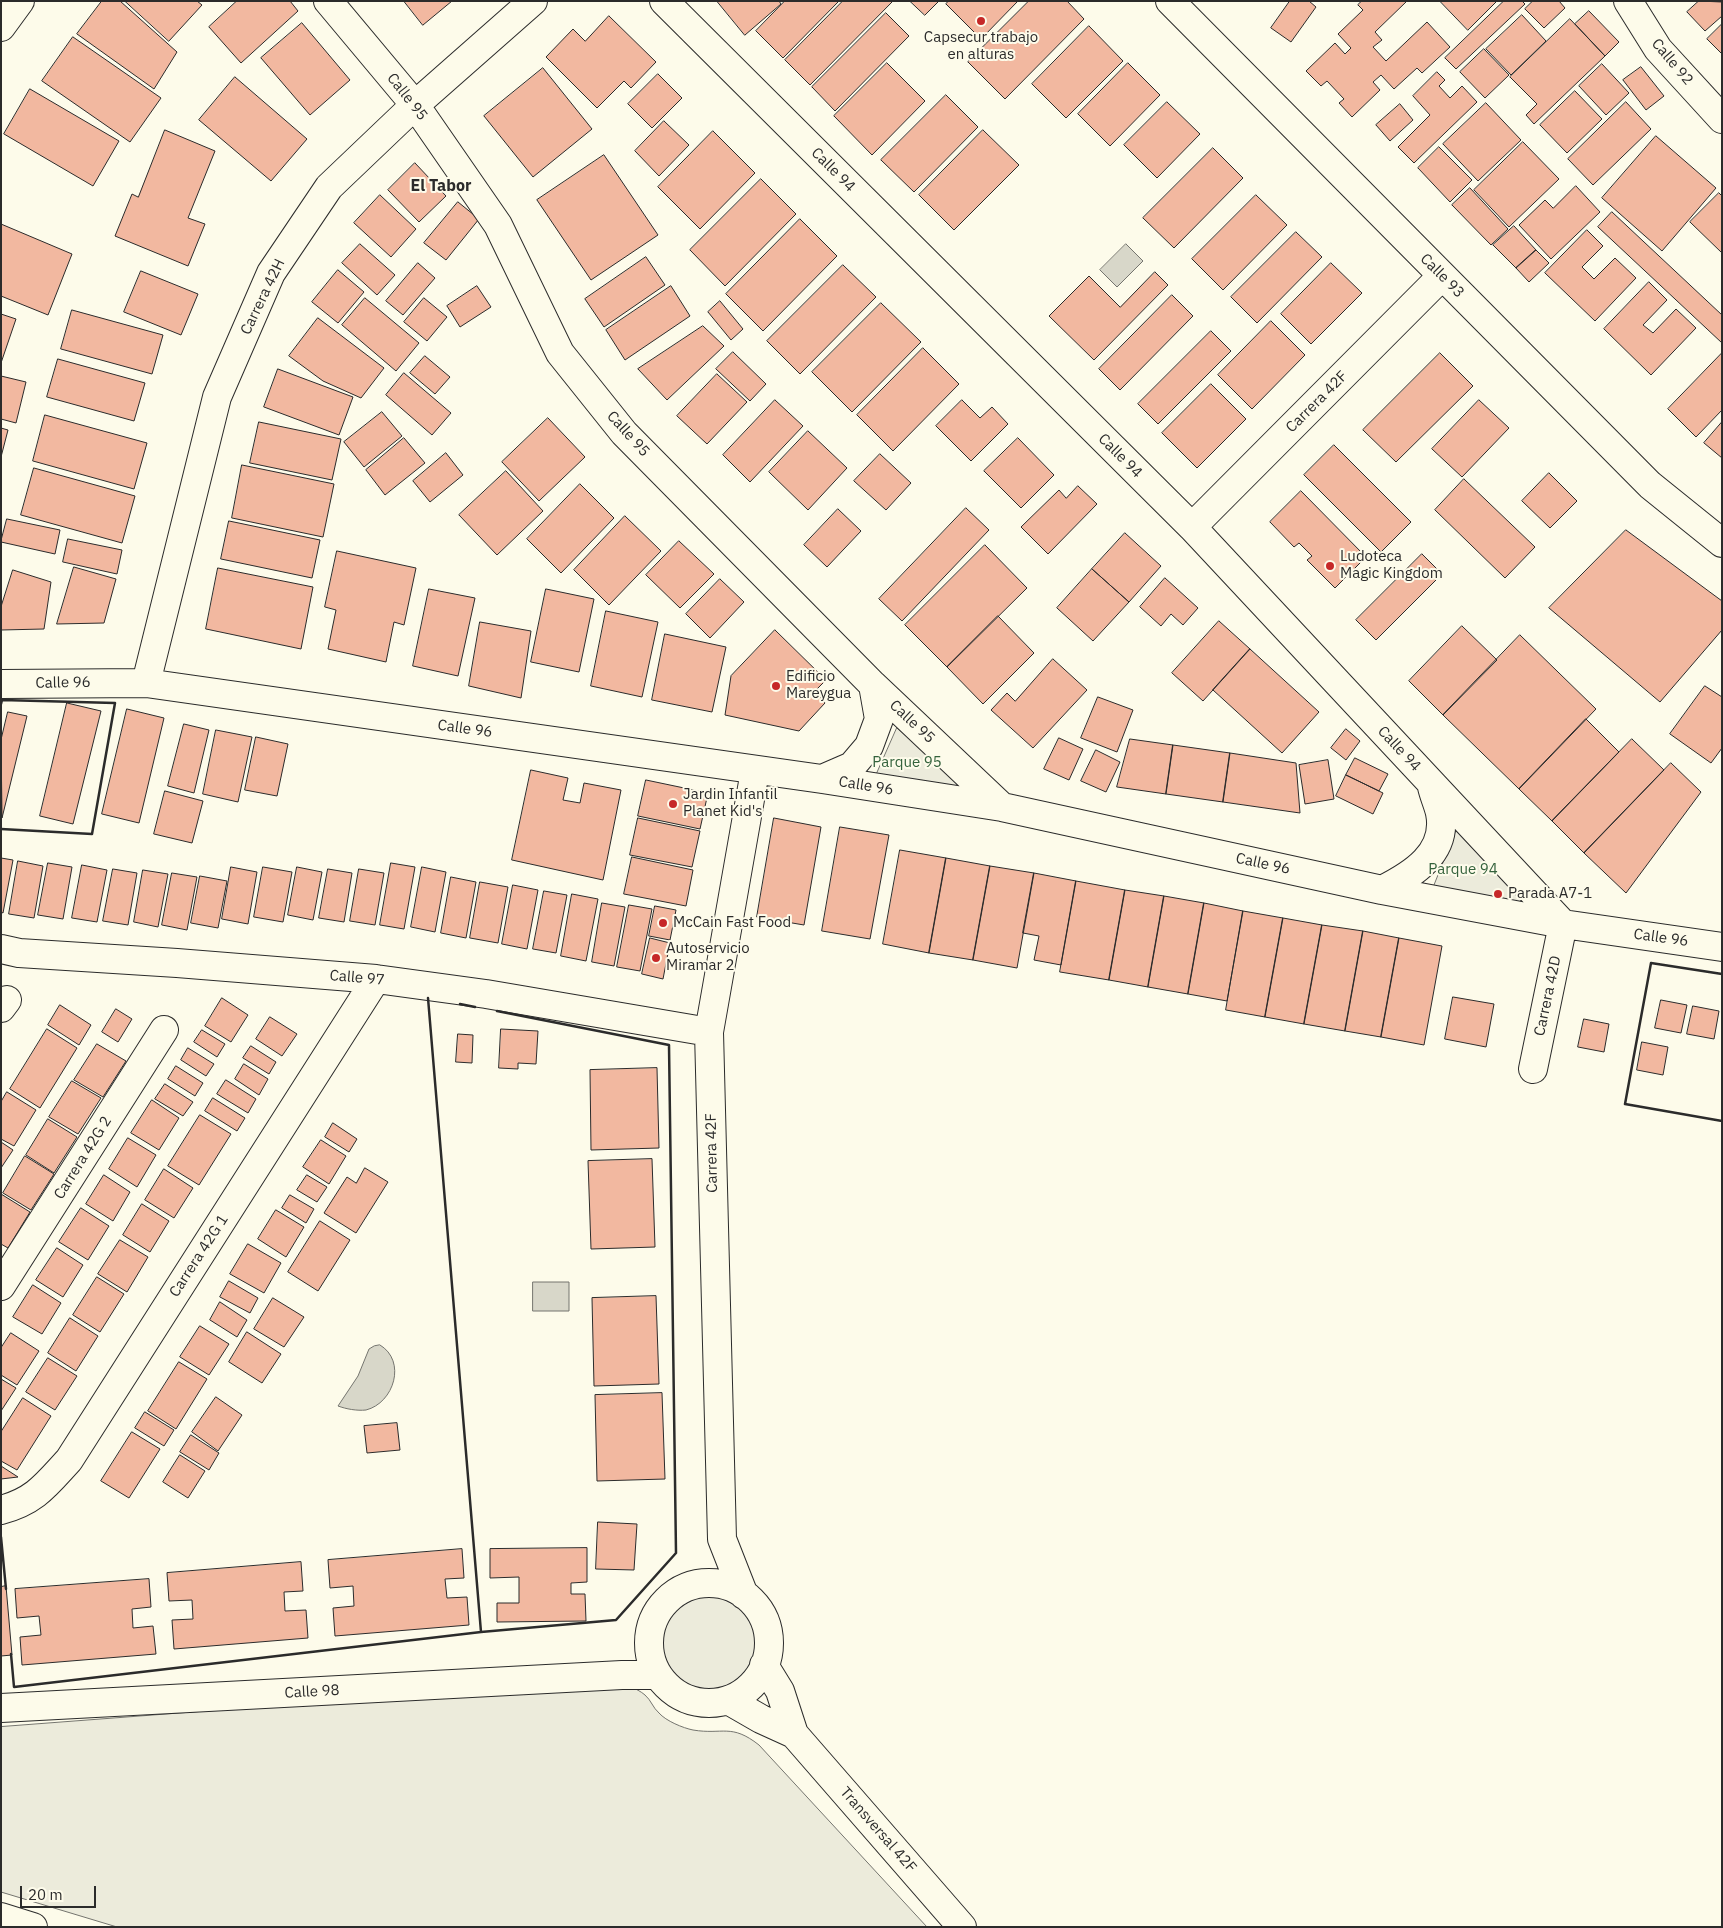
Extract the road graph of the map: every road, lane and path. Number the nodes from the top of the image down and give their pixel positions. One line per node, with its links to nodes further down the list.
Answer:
1 (20, 1): 7 (street)
2 (328, 1): 8 (street, Calle 95)
3 (533, 1): 8 (street, Carrera 42H)
4 (664, 1): 11 (street, Calle 94)
5 (1170, 1): 10 (street, Calle 93)
6 (1628, 1): 9 (street, Calle 92)
7 (1, 27)
8 (415, 105): 13 (street, Carrera 42H); 15 (street, Calle 95)
9 (1722, 119)
10 (1442, 276): 11 (street, Carrera 42F); 12 (street, Calle 93)
11 (1192, 527): 18 (street, Calle 94)
12 (1722, 543)
13 (146, 683): 14 (street, Calle 96); 16 (street, Calle 96)
14 (1, 684)
15 (873, 685): 17 (street); 19 (street, Calle 95)
16 (755, 771): 17 (street, Calle 96); 26 (street, Carrera 42F)
17 (822, 779): 19 (street, Calle 96)
18 (1430, 783): 20 (street); 21 (street, Calle 94)
19 (1002, 807): 20 (street, Calle 96)
20 (1382, 890): 21 (street, Calle 96)
21 (1563, 924): 22 (street, Calle 96); 27 (street, Carrera 42D)
22 (1722, 947)
23 (1, 949): 24 (street, Calle 97)
24 (376, 979): 26 (street, Calle 97); 29 (street, Carrera 42G 1)
25 (164, 1030): 28 (street, Carrera 42G 2)
26 (709, 1032): 30 (street, Carrera 42F)
27 (1533, 1069)
28 (1, 1286)
29 (1, 1510)
30 (722, 1539): 31 (street, Carrera 42F); 32 (street, Carrera 42F)
31 (701, 1584): 32 (street); 33 (street)
32 (744, 1595): 34 (street)
33 (649, 1647): 35 (street); 36 (street)
34 (764, 1665): 37 (street); 39 (street, Transversal 42F)
35 (622, 1675): 36 (street, Calle 98); 38 (street, Calle 98)
36 (658, 1676): 37 (street)
37 (728, 1700): 39 (street, Transversal 42F)
38 (1, 1708)
39 (794, 1734): 42 (street, Transversal 42F)
40 (1, 1917): 41 (street)
41 (33, 1927)
42 (962, 1927)

